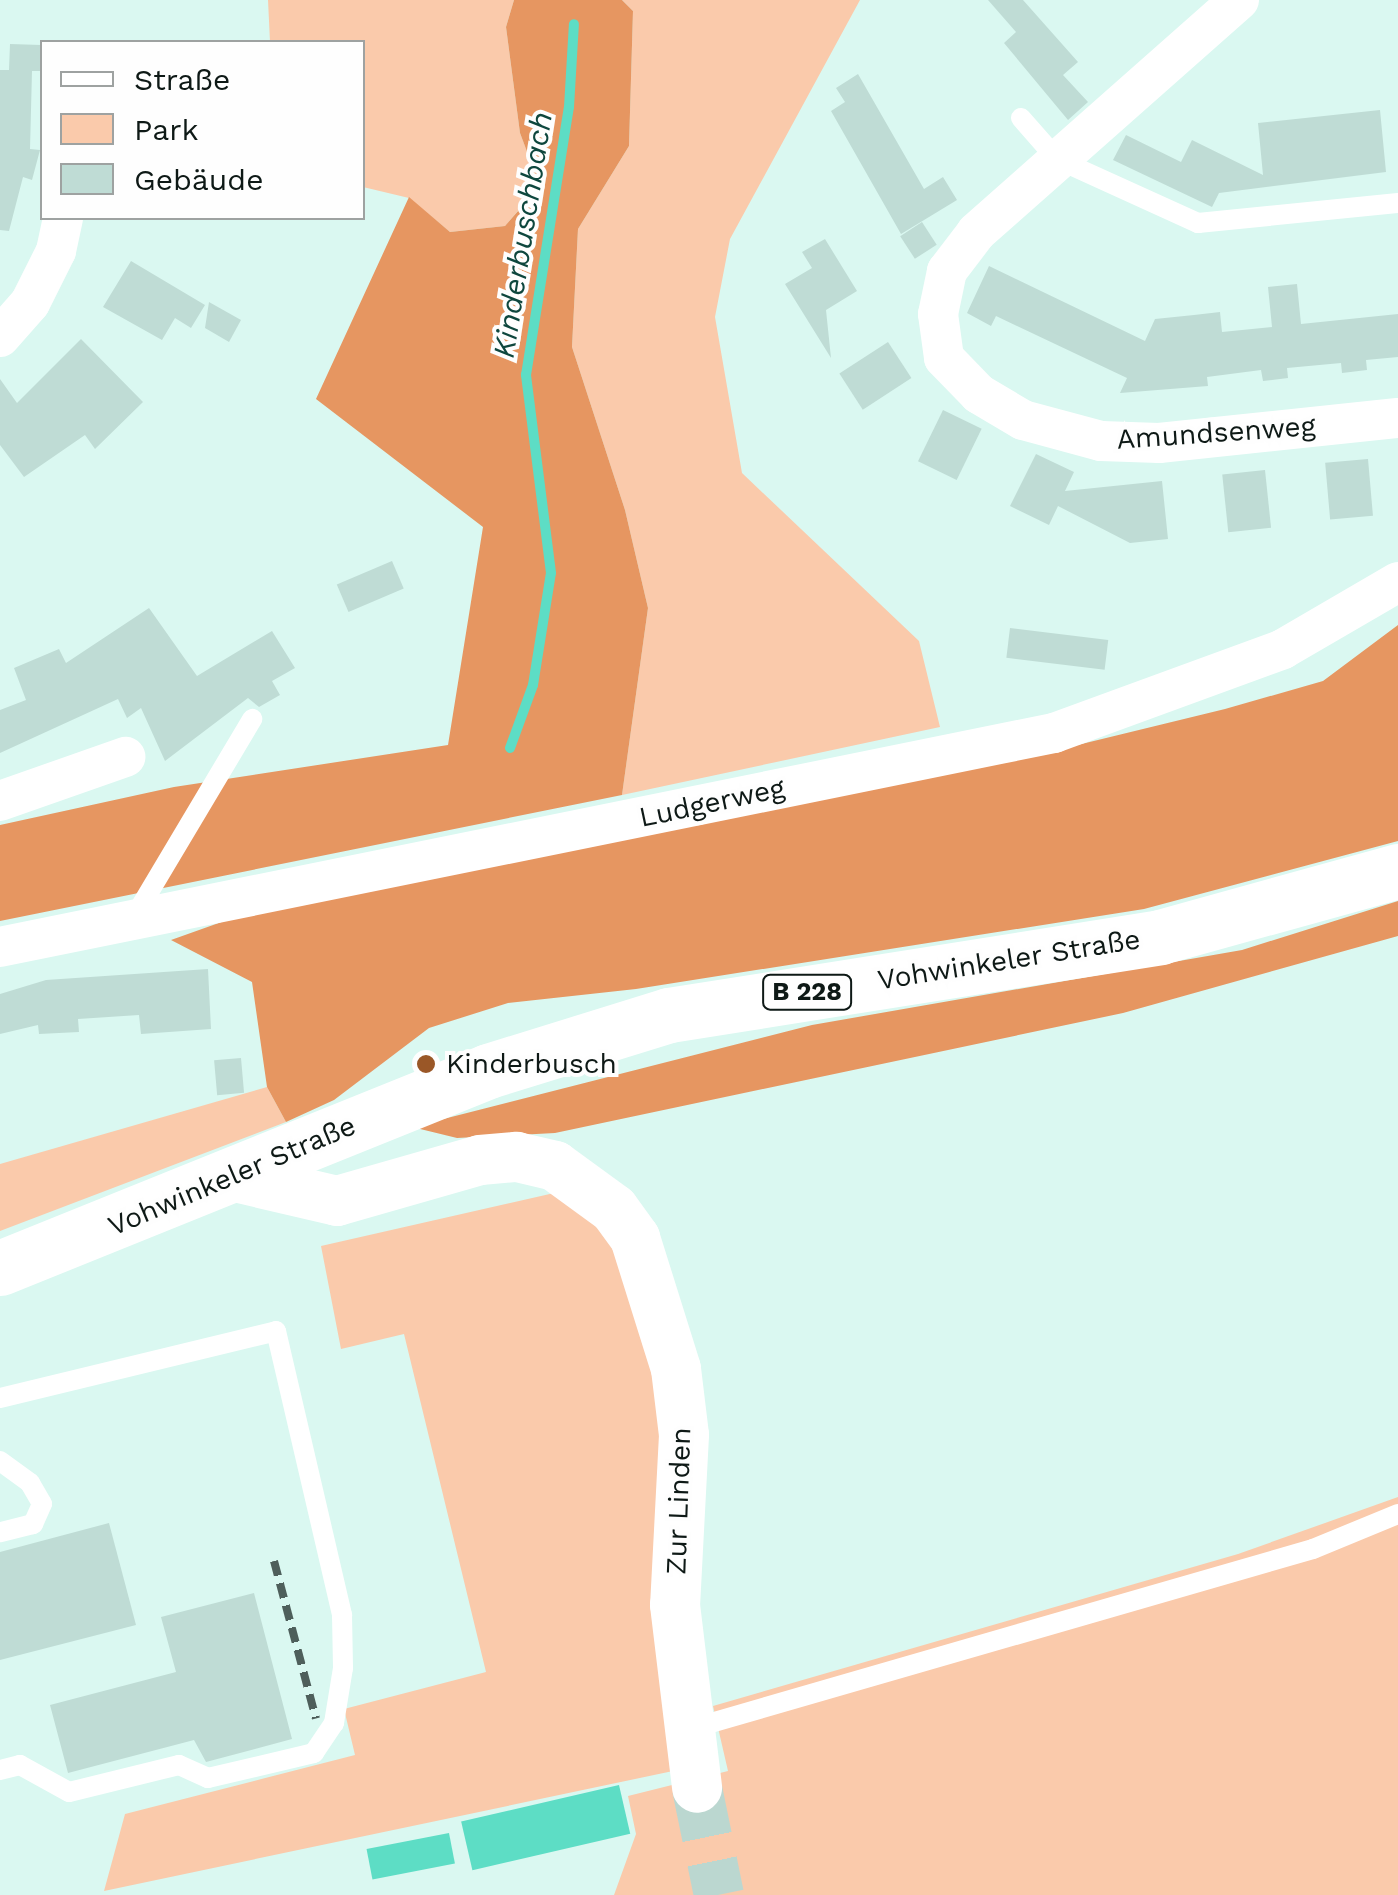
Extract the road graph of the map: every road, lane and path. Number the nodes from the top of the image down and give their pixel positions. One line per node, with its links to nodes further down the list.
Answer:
1 (1238, 0): 3 (street, Amundsenweg)
2 (1020, 118): 3 (lane)
3 (1057, 160): 4 (lane); 7 (street, Amundsenweg)
4 (1398, 203)
5 (63, 220): 6 (street)
6 (0, 337)
7 (1398, 418)
8 (1398, 582): 13 (street, Ludgerweg)
9 (252, 719): 13 (lane)
10 (125, 757): 11 (street)
11 (0, 801)
12 (1398, 871): 15 (main road, Vohwinkeler Straße / B 228)
13 (132, 921): 14 (street, Ludgerweg)
14 (0, 947)
15 (235, 1178): 16 (main road, Vohwinkeler Straße / B 228); 21 (street, Zur Linden)
16 (0, 1268)
17 (0, 1398): 22 (lane)
18 (0, 1462): 20 (lane)
19 (1398, 1514): 21 (lane)
20 (0, 1532)
21 (688, 1730): 23 (street, Zur Linden)
22 (0, 1770)
23 (697, 1788)

